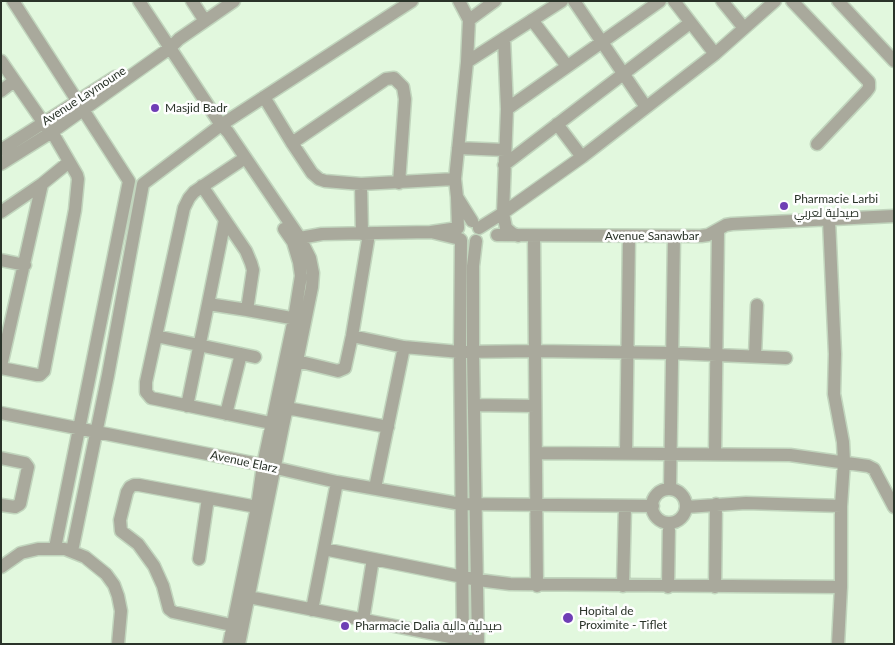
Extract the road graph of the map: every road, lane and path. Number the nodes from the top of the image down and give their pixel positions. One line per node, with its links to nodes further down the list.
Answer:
1 (13, 1): 33 (street)
2 (138, 1): 23 (street)
3 (192, 1): 18 (street)
4 (234, 1): 18 (street, Avenue Laymoune)
5 (412, 1): 32 (street)
6 (459, 1): 16 (street)
7 (495, 1): 16 (street)
8 (562, 1): 17 (street)
9 (574, 1): 22 (street)
10 (660, 1): 22 (street)
11 (674, 1): 19 (street)
12 (722, 1): 20 (street)
13 (792, 1): 40 (street)
14 (838, 1): 26 (street)
15 (772, 2): 20 (street)
16 (469, 20): 27 (street)
17 (532, 20): 21 (street); 28 (street)
18 (205, 21): 23 (street, Avenue Laymoune)
19 (690, 23): 24 (street); 29 (street)
20 (744, 28): 24 (street)
21 (504, 38): 27 (street); 35 (street)
22 (603, 41): 28 (street); 29 (street)
23 (168, 46): 33 (street, Avenue Laymoune); 37 (street)
24 (714, 54): 34 (street)
25 (1, 61): 30 (street)
26 (894, 61)
27 (468, 62): 41 (street)
28 (567, 66): 35 (street)
29 (624, 74): 34 (street); 36 (street)
30 (14, 81): 31 (street); 38 (street)
31 (1, 91)
32 (264, 98): 37 (street); 39 (street)
33 (81, 105): 38 (street, Avenue Laymoune); 50 (street)
34 (646, 107): 44 (street)
35 (507, 108): 43 (street)
36 (557, 124): 44 (street); 48 (street)
37 (221, 125): 45 (street); 53 (street)
38 (47, 127): 42 (street, Avenue Laymoune); 46 (street); 47 (street)
39 (292, 144): 51 (street); 54 (street)
40 (817, 144)
41 (458, 148): 43 (street); 49 (street)
42 (1, 150)
43 (505, 150): 48 (street)
44 (582, 157): 58 (street)
45 (242, 160): 55 (street); 70 (street)
46 (69, 162): 52 (street); 94 (street)
47 (1, 164)
48 (504, 164): 58 (street)
49 (455, 178): 51 (street); 56 (street)
50 (129, 181): 53 (street); 103 (street)
51 (399, 183): 54 (street)
52 (42, 184): 57 (street); 72 (street)
53 (143, 184): 104 (street)
54 (361, 184): 64 (street)
55 (202, 186): 60 (street); 79 (street)
56 (457, 196): 63 (street); 65 (street)
57 (1, 212)
58 (503, 213): 63 (street); 66 (street)
59 (894, 216): 61 (street, Avenue Sanawbar)
60 (225, 220): 73 (street); 77 (street)
61 (829, 220): 62 (street, Avenue Sanawbar); 110 (street)
62 (718, 231): 69 (street, Avenue Sanawbar); 89 (street)
63 (477, 232): 65 (street); 65 (street); 66 (street, Avenue Sanawbar); 85 (street)
64 (366, 234): 65 (street); 70 (street); 80 (street)
65 (459, 236): 84 (street)
66 (518, 236): 67 (street, Avenue Sanawbar)
67 (534, 236): 68 (street, Avenue Sanawbar); 83 (street)
68 (628, 237): 69 (street, Avenue Sanawbar); 86 (street)
69 (674, 237): 87 (street)
70 (296, 240): 78 (street)
71 (1, 260): 72 (street)
72 (25, 265): 76 (street)
73 (208, 304): 77 (street); 81 (street)
74 (757, 305): 90 (street)
75 (1, 306): 76 (street)
76 (14, 309): 94 (street)
77 (247, 310): 78 (street)
78 (300, 320): 93 (street); 101 (street)
79 (156, 336): 81 (street); 96 (street)
80 (352, 336): 82 (street); 93 (street)
81 (200, 346): 88 (street); 96 (street)
82 (404, 346): 84 (street); 102 (street)
83 (536, 351): 85 (street); 86 (street); 97 (street)
84 (460, 352): 85 (street); 117 (street)
85 (473, 352): 95 (street)
86 (627, 353): 87 (street); 108 (street)
87 (671, 353): 89 (street); 106 (street)
88 (241, 354): 91 (street); 100 (street)
89 (716, 355): 90 (street); 107 (street)
90 (755, 356): 92 (street)
91 (255, 357)
92 (786, 358)
93 (297, 362): 98 (street)
94 (1, 367)
95 (474, 405): 97 (street); 118 (street)
96 (187, 406): 100 (street)
97 (535, 406): 105 (street)
98 (287, 408): 101 (street); 102 (street)
99 (1, 413): 103 (street, Avenue Elarz)
100 (226, 414): 101 (street)
101 (277, 425): 111 (street)
102 (388, 427): 113 (street)
103 (79, 428): 104 (street, Avenue Elarz); 129 (street)
104 (96, 432): 111 (street, Avenue Elarz); 131 (street)
105 (536, 453): 108 (street); 119 (street)
106 (670, 453): 107 (street); 108 (street); 114 (street)
107 (715, 453): 110 (street)
108 (626, 454)
109 (1, 458): 126 (street)
110 (844, 462): 115 (street); 123 (street)
111 (269, 467): 112 (street, Avenue Elarz); 124 (street); 134 (street)
112 (337, 482): 113 (street, Avenue Elarz); 130 (street)
113 (375, 488): 117 (street, Avenue Elarz)
114 (670, 489): 122 (street); 127 (street)
115 (890, 493): 125 (street)
116 (208, 498): 124 (street); 132 (street); 146 (street)
117 (461, 504): 118 (street, Avenue Elarz); 136 (street)
118 (482, 504): 119 (street, Avenue Elarz); 137 (street)
119 (537, 504): 121 (street, Avenue Elarz); 138 (street)
120 (716, 504): 123 (street); 127 (street); 141 (street)
121 (625, 506): 122 (street, Avenue Elarz); 139 (street)
122 (652, 506): 128 (street)
123 (841, 506): 142 (street)
124 (256, 507): 134 (street)
125 (894, 507)
126 (5, 508)
127 (686, 508): 128 (street)
128 (669, 524): 140 (street)
129 (55, 548): 131 (street); 135 (street)
130 (324, 549): 133 (street); 144 (street)
131 (72, 551): 149 (street)
132 (199, 559)
133 (373, 559): 136 (street); 145 (street)
134 (250, 561): 143 (street); 146 (street)
135 (1, 567)
136 (462, 576): 137 (street); 147 (street)
137 (478, 580): 138 (street); 148 (street)
138 (537, 586): 139 (street)
139 (623, 586): 140 (street)
140 (668, 586): 141 (street)
141 (715, 587): 142 (street)
142 (840, 588): 152 (street)
143 (249, 597): 144 (street); 146 (street)
144 (312, 610): 145 (street)
145 (364, 620): 147 (street)
146 (238, 627): 150 (street); 151 (street)
147 (463, 642): 148 (street)
148 (478, 642)
149 (118, 644)
150 (229, 644)
151 (239, 644)
152 (838, 644)

